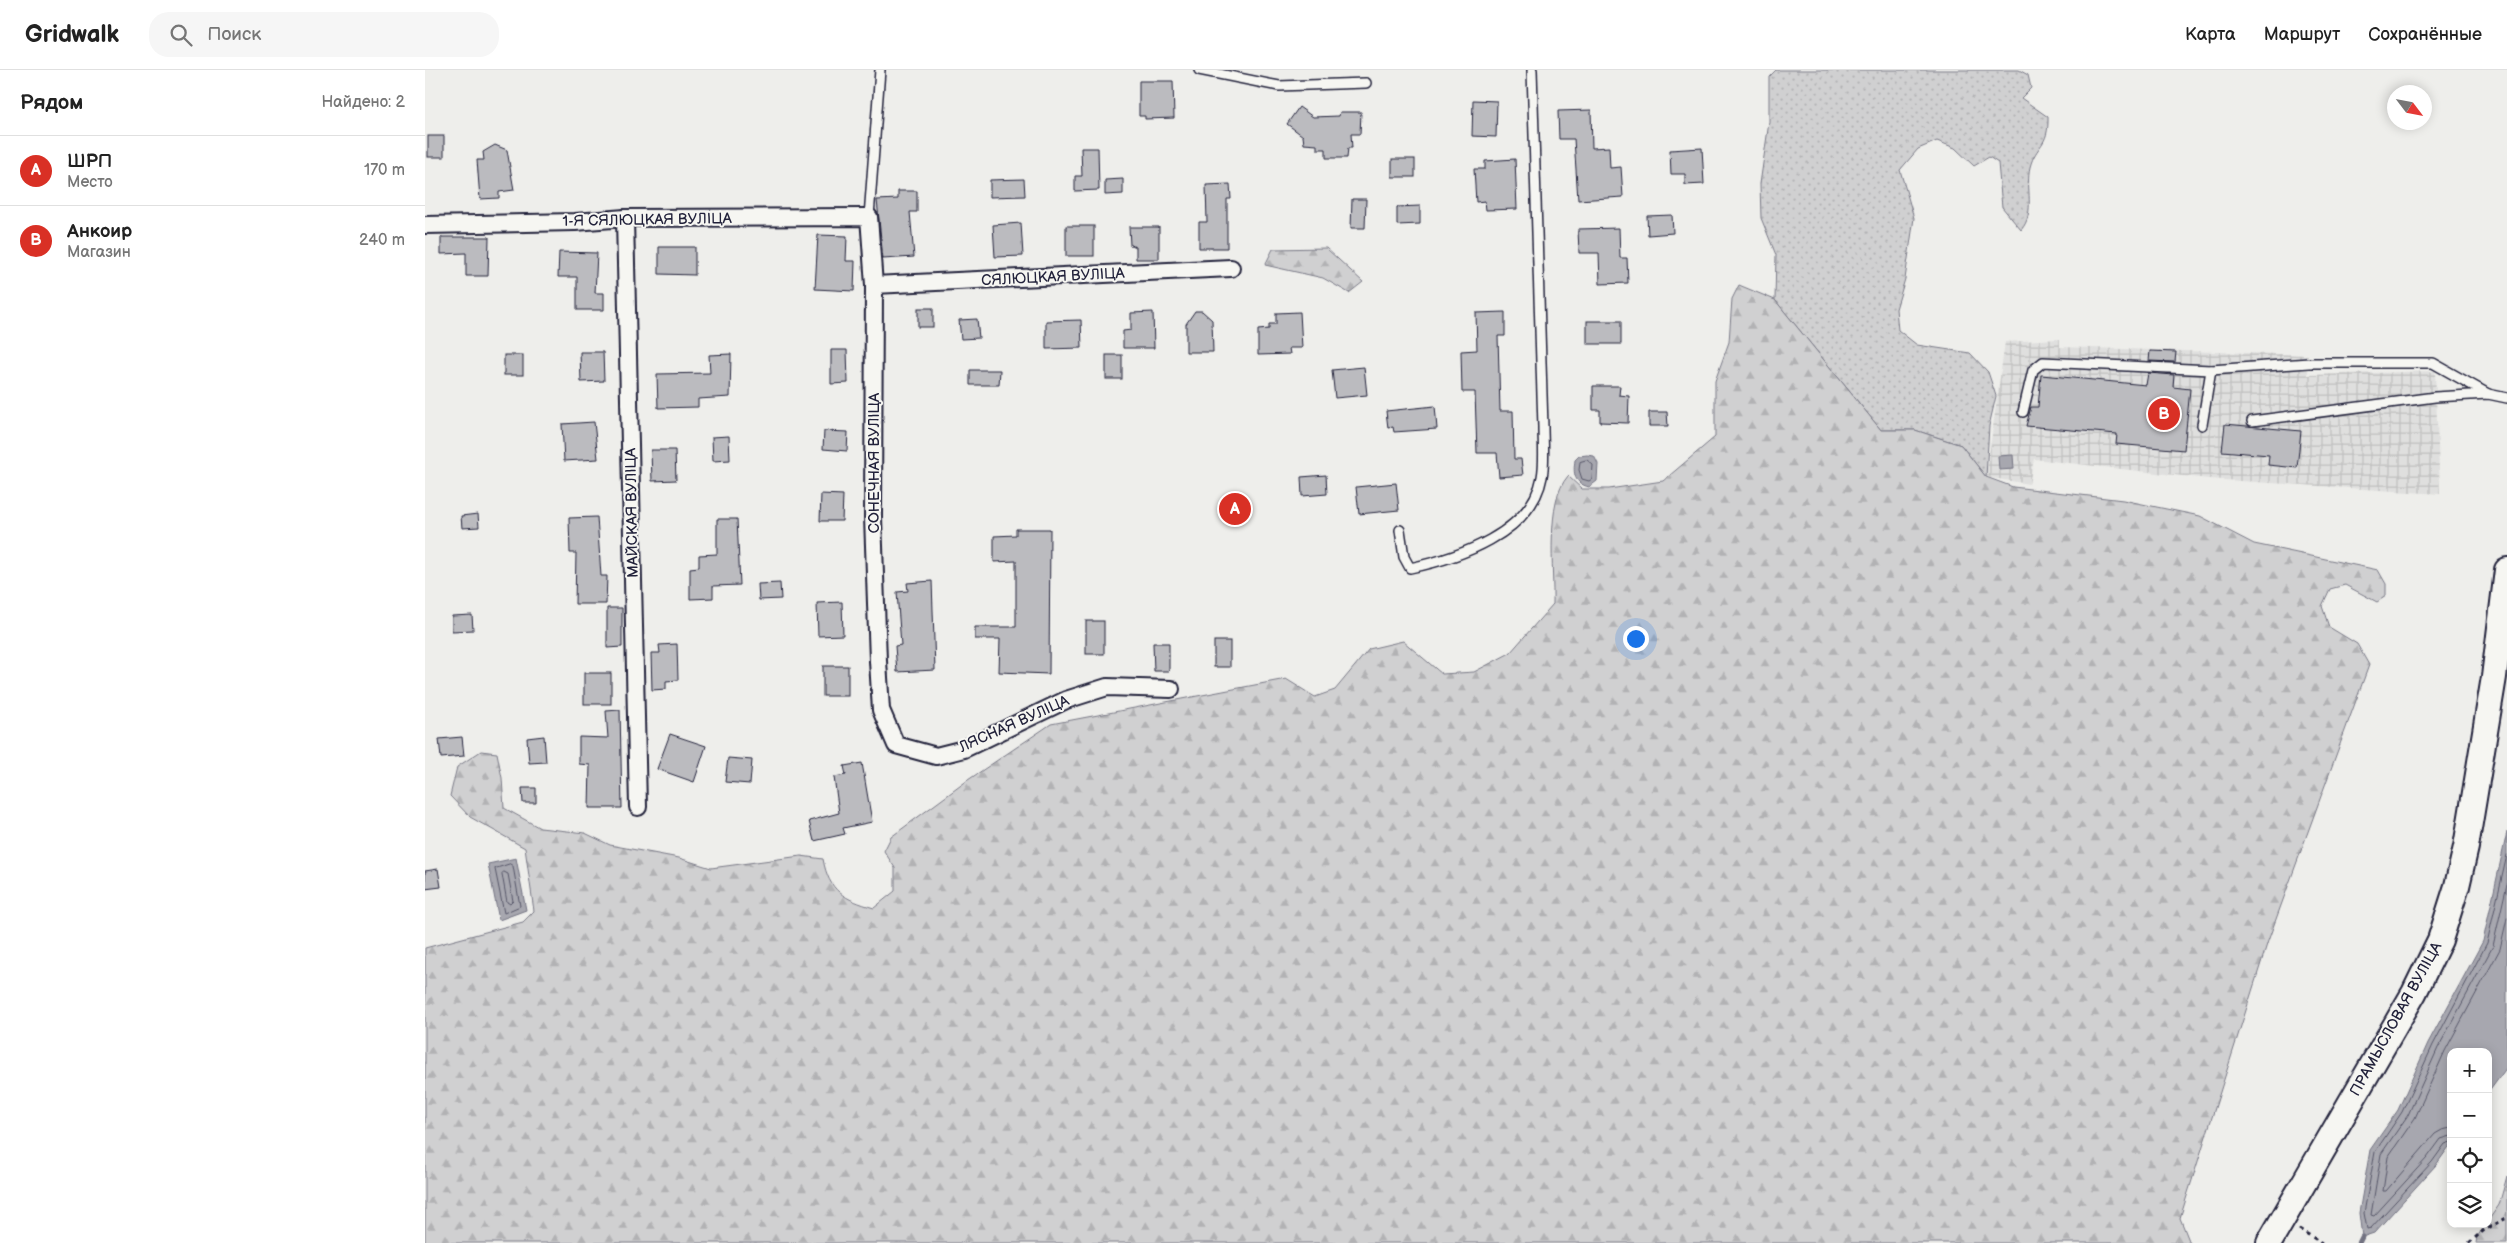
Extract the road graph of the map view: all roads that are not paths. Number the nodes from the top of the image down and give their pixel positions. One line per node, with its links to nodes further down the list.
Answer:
1 (881, 70): 5 (lane)
2 (1199, 70): 4 (lane)
3 (1532, 70): 16 (lane)
4 (1366, 83)
5 (869, 217): 6 (street, 1-Я СЯЛЮЦКАЯ ВУЛІЦА); 9 (street, СОНЕЧНАЯ ВУЛІЦА)
6 (625, 218): 7 (street, 1-Я СЯЛЮЦКАЯ ВУЛІЦА); 20 (street, МАЙСКАЯ ВУЛІЦА)
7 (425, 225)
8 (1231, 268): 9 (street, СЯЛЮЦКАЯ ВУЛІЦА)
9 (874, 285): 19 (street, СОНЕЧНАЯ ВУЛІЦА)
10 (2211, 370): 11 (lane); 13 (lane); 15 (lane)
11 (2488, 394): 12 (lane); 14 (lane)
12 (2507, 398)
13 (2023, 412)
14 (2252, 421)
15 (2202, 425)
16 (1400, 530)
17 (2507, 570): 21 (street, ПРАМЫСЛОВАЯ ВУЛІЦА)
18 (1171, 689): 19 (street, ЛЯСНАЯ ВУЛІЦА)
19 (881, 710)
20 (638, 807)
21 (2269, 1243)

